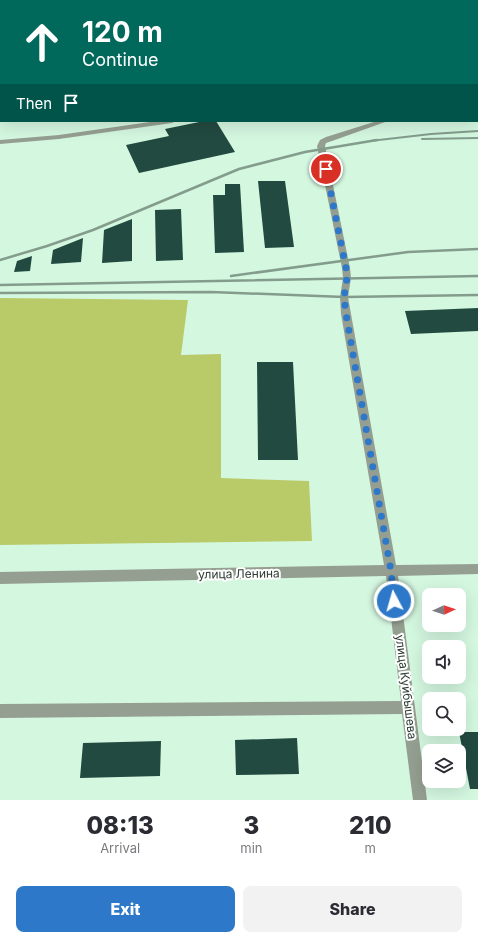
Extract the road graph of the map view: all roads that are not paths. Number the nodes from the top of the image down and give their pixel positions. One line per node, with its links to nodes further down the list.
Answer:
1 (165, 122): 3 (street)
2 (381, 122): 5 (street, улица Куйбышева)
3 (0, 142)
4 (478, 570): 5 (street, улица Ленина)
5 (391, 571): 6 (street, улица Ленина); 7 (street, улица Куйбышева)
6 (0, 578)
7 (408, 707): 8 (street); 9 (street, улица Куйбышева)
8 (0, 711)
9 (420, 800)

